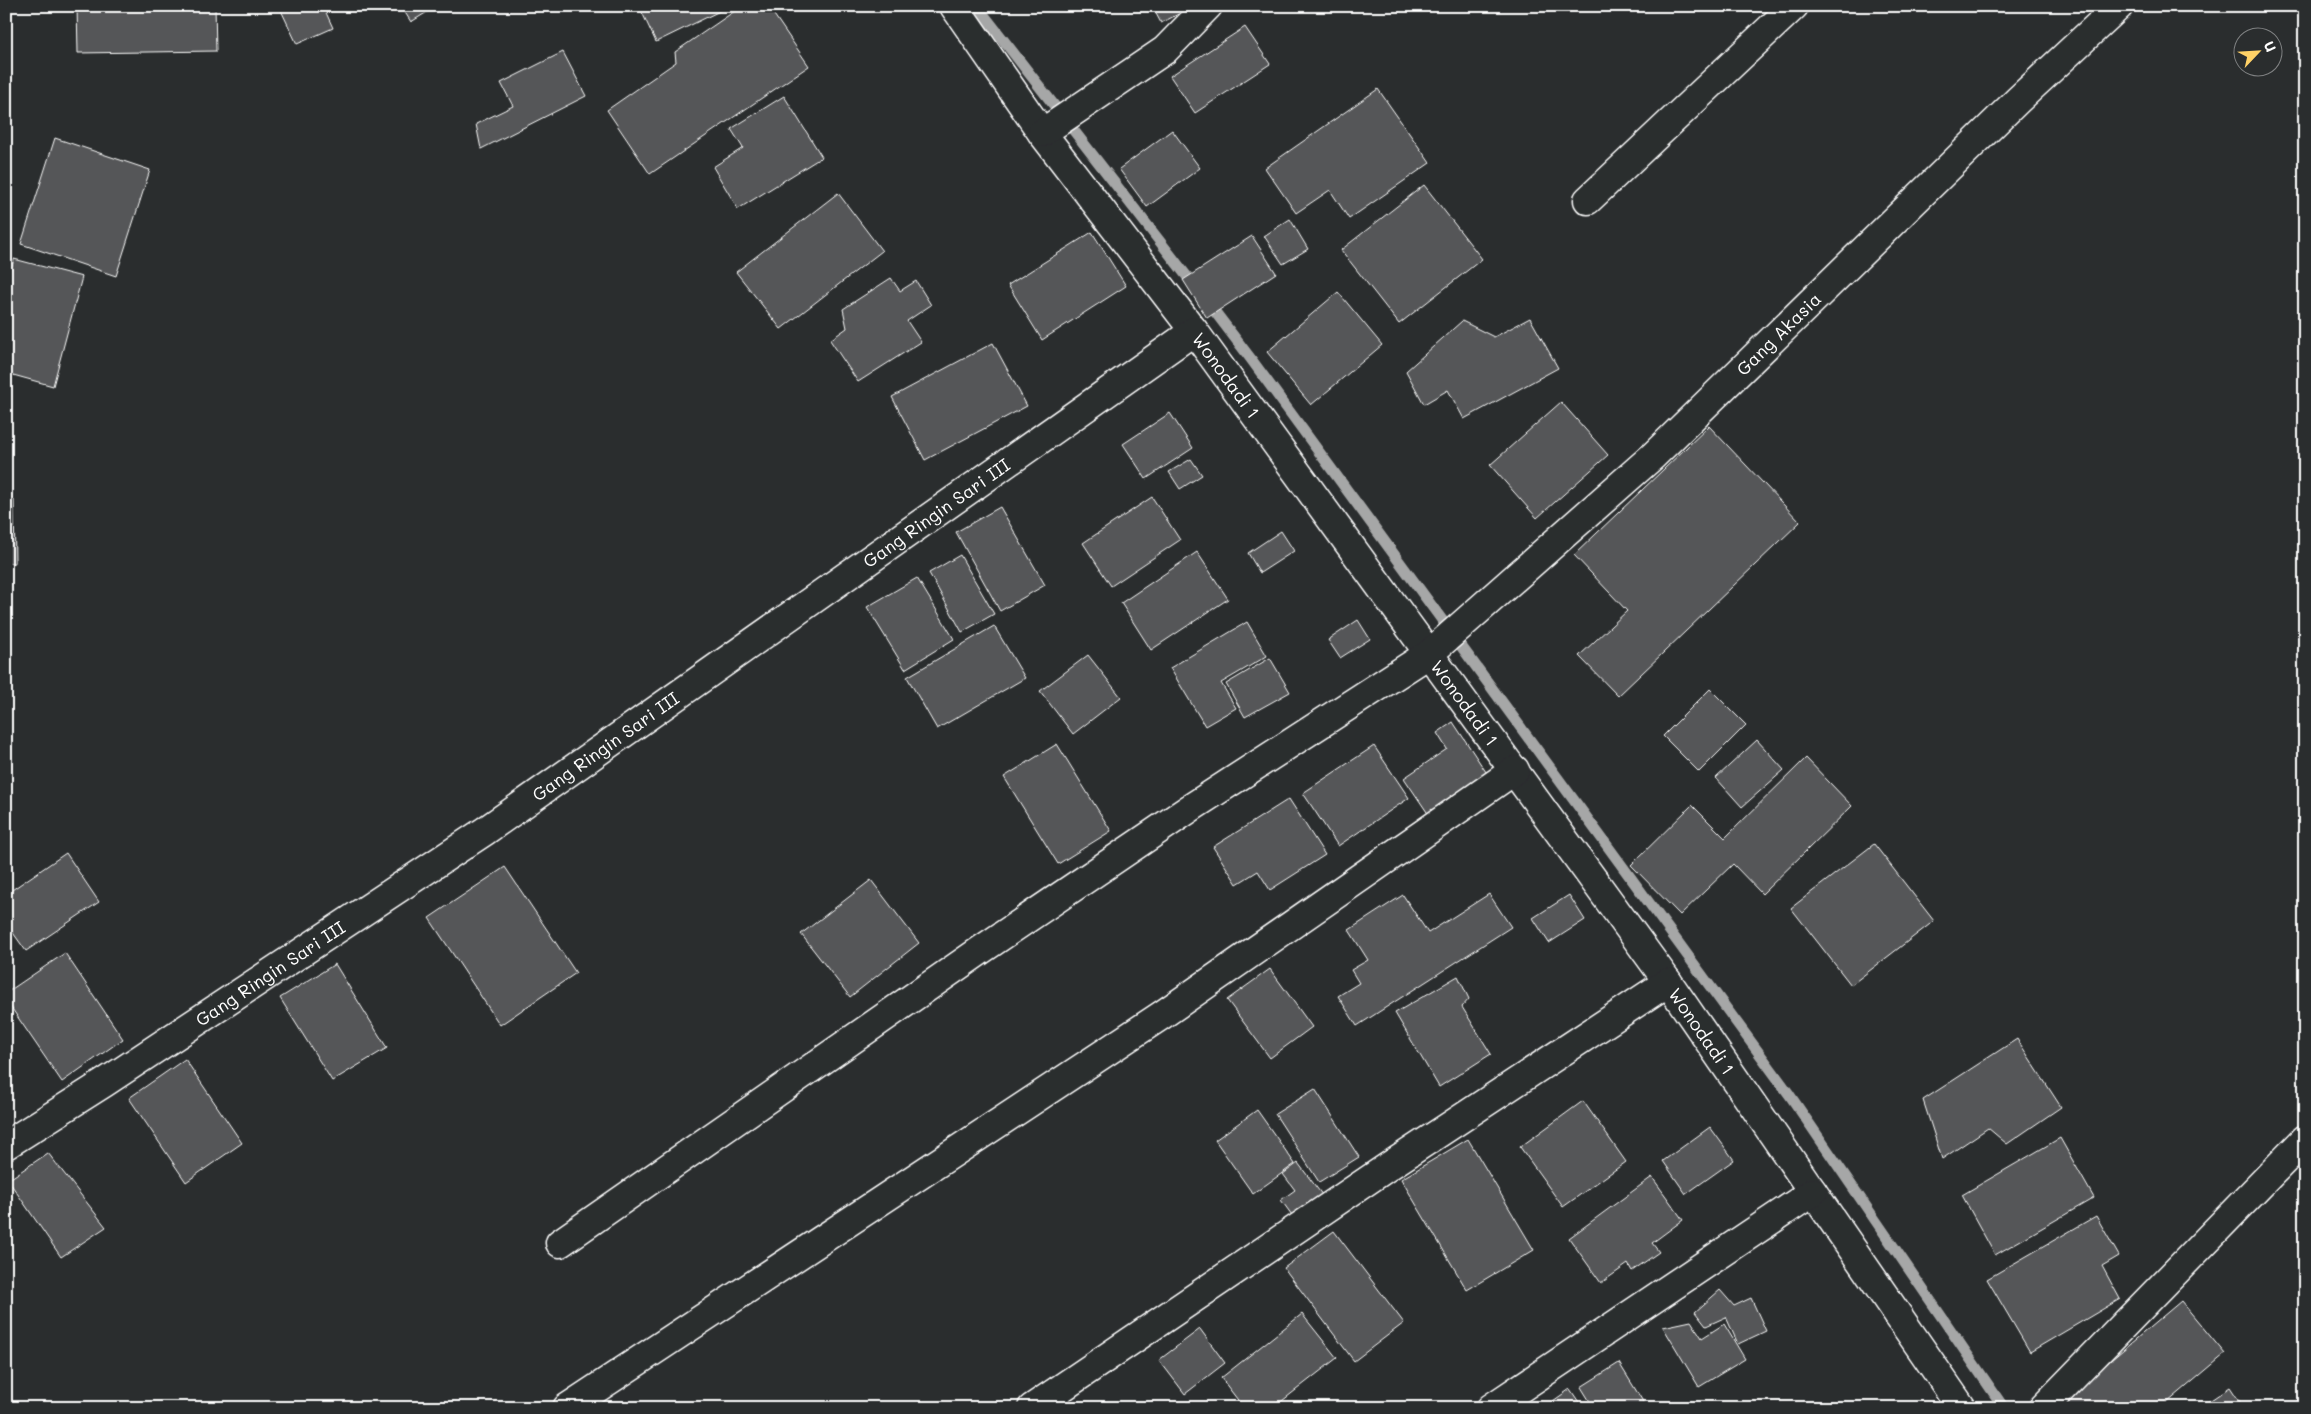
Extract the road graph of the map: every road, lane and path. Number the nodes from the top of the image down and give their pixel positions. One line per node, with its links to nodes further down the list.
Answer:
1 (954, 6): 5 (street, Wonodadi 1)
2 (1208, 6): 5 (street)
3 (1794, 6): 6 (street)
4 (2119, 6): 8 (street, Gang Akasia)
5 (1048, 129): 7 (street, Wonodadi 1)
6 (1588, 200)
7 (1194, 331): 8 (street, Wonodadi 1); 12 (street, Gang Ringin Sari III)
8 (1431, 652): 9 (street, Wonodadi 1); 14 (street, Gang Akasia)
9 (1515, 770): 10 (street, Wonodadi 1); 16 (street)
10 (1668, 982): 13 (street, Wonodadi 1); 17 (street)
11 (2305, 1139): 19 (street)
12 (6, 1145)
13 (1813, 1192): 15 (street, Wonodadi 1); 18 (street)
14 (560, 1243)
15 (1959, 1407)
16 (566, 1408)
17 (1032, 1408)
18 (1491, 1408)
19 (2043, 1408)

